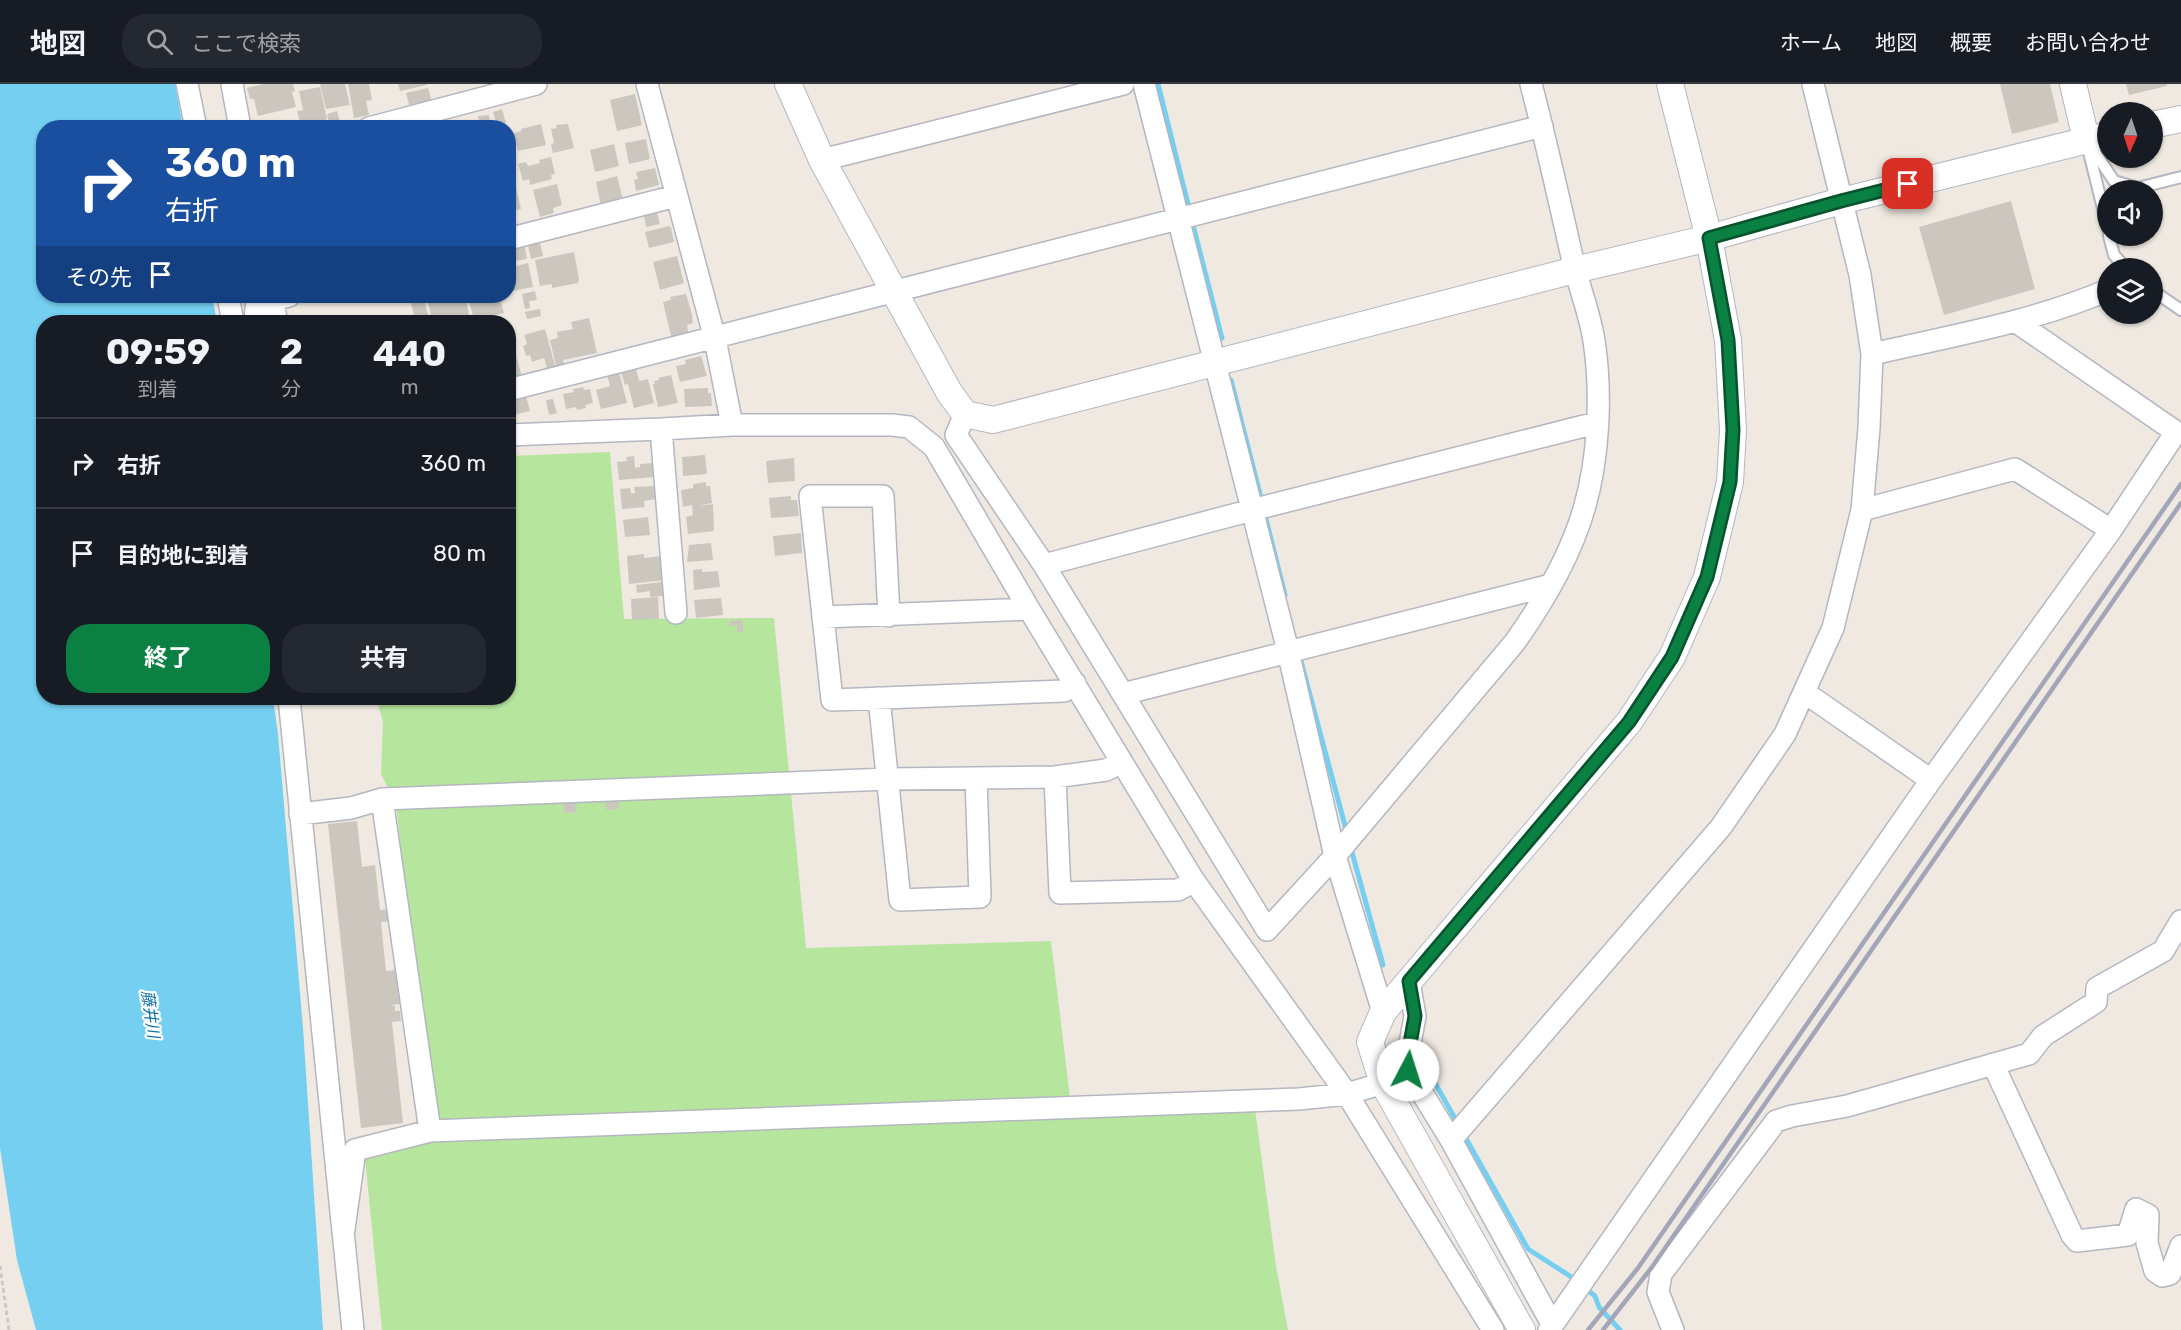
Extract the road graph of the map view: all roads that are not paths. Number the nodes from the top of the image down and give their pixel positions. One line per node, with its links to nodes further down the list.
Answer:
1 (187, 84): 13 (street)
2 (232, 84): 14 (street)
3 (536, 84): 15 (street)
4 (647, 84): 22 (street)
5 (788, 84): 19 (street)
6 (1123, 84): 19 (street)
7 (1144, 84): 24 (street)
8 (1531, 84): 17 (street)
9 (1670, 84): 26 (street)
10 (1813, 84): 23 (street)
11 (2073, 84): 18 (street)
12 (2181, 119): 16 (street)
13 (194, 120)
14 (239, 120)
15 (399, 120)
16 (2163, 123)
17 (1542, 126): 24 (street); 27 (street)
18 (2097, 137): 23 (street)
19 (822, 160): 28 (street)
20 (2109, 168): 21 (lane)
21 (2181, 177)
22 (676, 196): 25 (street); 33 (street)
23 (1841, 201): 26 (street); 34 (street)
24 (1187, 217): 28 (street); 35 (street)
25 (516, 237)
26 (1709, 238): 27 (street); 68 (street)
27 (1575, 270): 35 (street); 37 (street)
28 (894, 291): 33 (street); 39 (street)
29 (2097, 295): 32 (street)
30 (2163, 298): 31 (lane)
31 (2181, 310)
32 (2014, 321): 34 (street); 45 (street)
33 (715, 339): 36 (street); 38 (street)
34 (1872, 354): 44 (street)
35 (1215, 363): 39 (street); 43 (street)
36 (516, 388)
37 (1596, 423): 43 (street); 47 (street)
38 (732, 424): 40 (street); 42 (street)
39 (961, 424): 42 (street); 46 (street)
40 (662, 429): 41 (street); 49 (street)
41 (516, 435)
42 (934, 447): 48 (street)
43 (1260, 508): 46 (street); 52 (street)
44 (1862, 510): 45 (street); 54 (street)
45 (2111, 530): 62 (street)
46 (1044, 565): 55 (street)
47 (1551, 585): 52 (street); 65 (street)
48 (1029, 609): 50 (street); 53 (street)
49 (676, 613)
50 (889, 615): 51 (street); 51 (street)
51 (823, 617): 56 (street)
52 (1295, 650): 55 (street); 65 (street)
53 (1075, 683): 56 (street); 58 (street)
54 (1804, 692): 62 (street); 74 (street)
55 (1123, 694): 65 (street)
56 (879, 698): 61 (street)
57 (290, 705): 64 (street)
58 (1122, 762): 59 (street); 66 (street)
59 (1055, 777): 60 (street); 66 (street)
60 (976, 778): 61 (street); 61 (street)
61 (888, 779): 63 (street)
62 (1931, 780): 77 (street)
63 (382, 799): 64 (street); 73 (street)
64 (300, 814): 75 (street)
65 (1345, 844): 69 (street)
66 (1194, 880): 72 (street)
67 (2181, 921): 70 (street)
68 (1409, 981): 69 (street); 74 (street)
69 (1383, 1012): 71 (street)
70 (1993, 1064): 76 (street); 81 (street)
71 (1383, 1083): 72 (street); 80 (street)
72 (1347, 1094): 73 (street); 79 (street)
73 (430, 1131): 75 (street)
74 (1459, 1131): 77 (street)
75 (344, 1229): 78 (street)
76 (2181, 1246)
77 (1550, 1328)
78 (353, 1330)
79 (1493, 1330)
80 (1522, 1330)
81 (1673, 1330)

